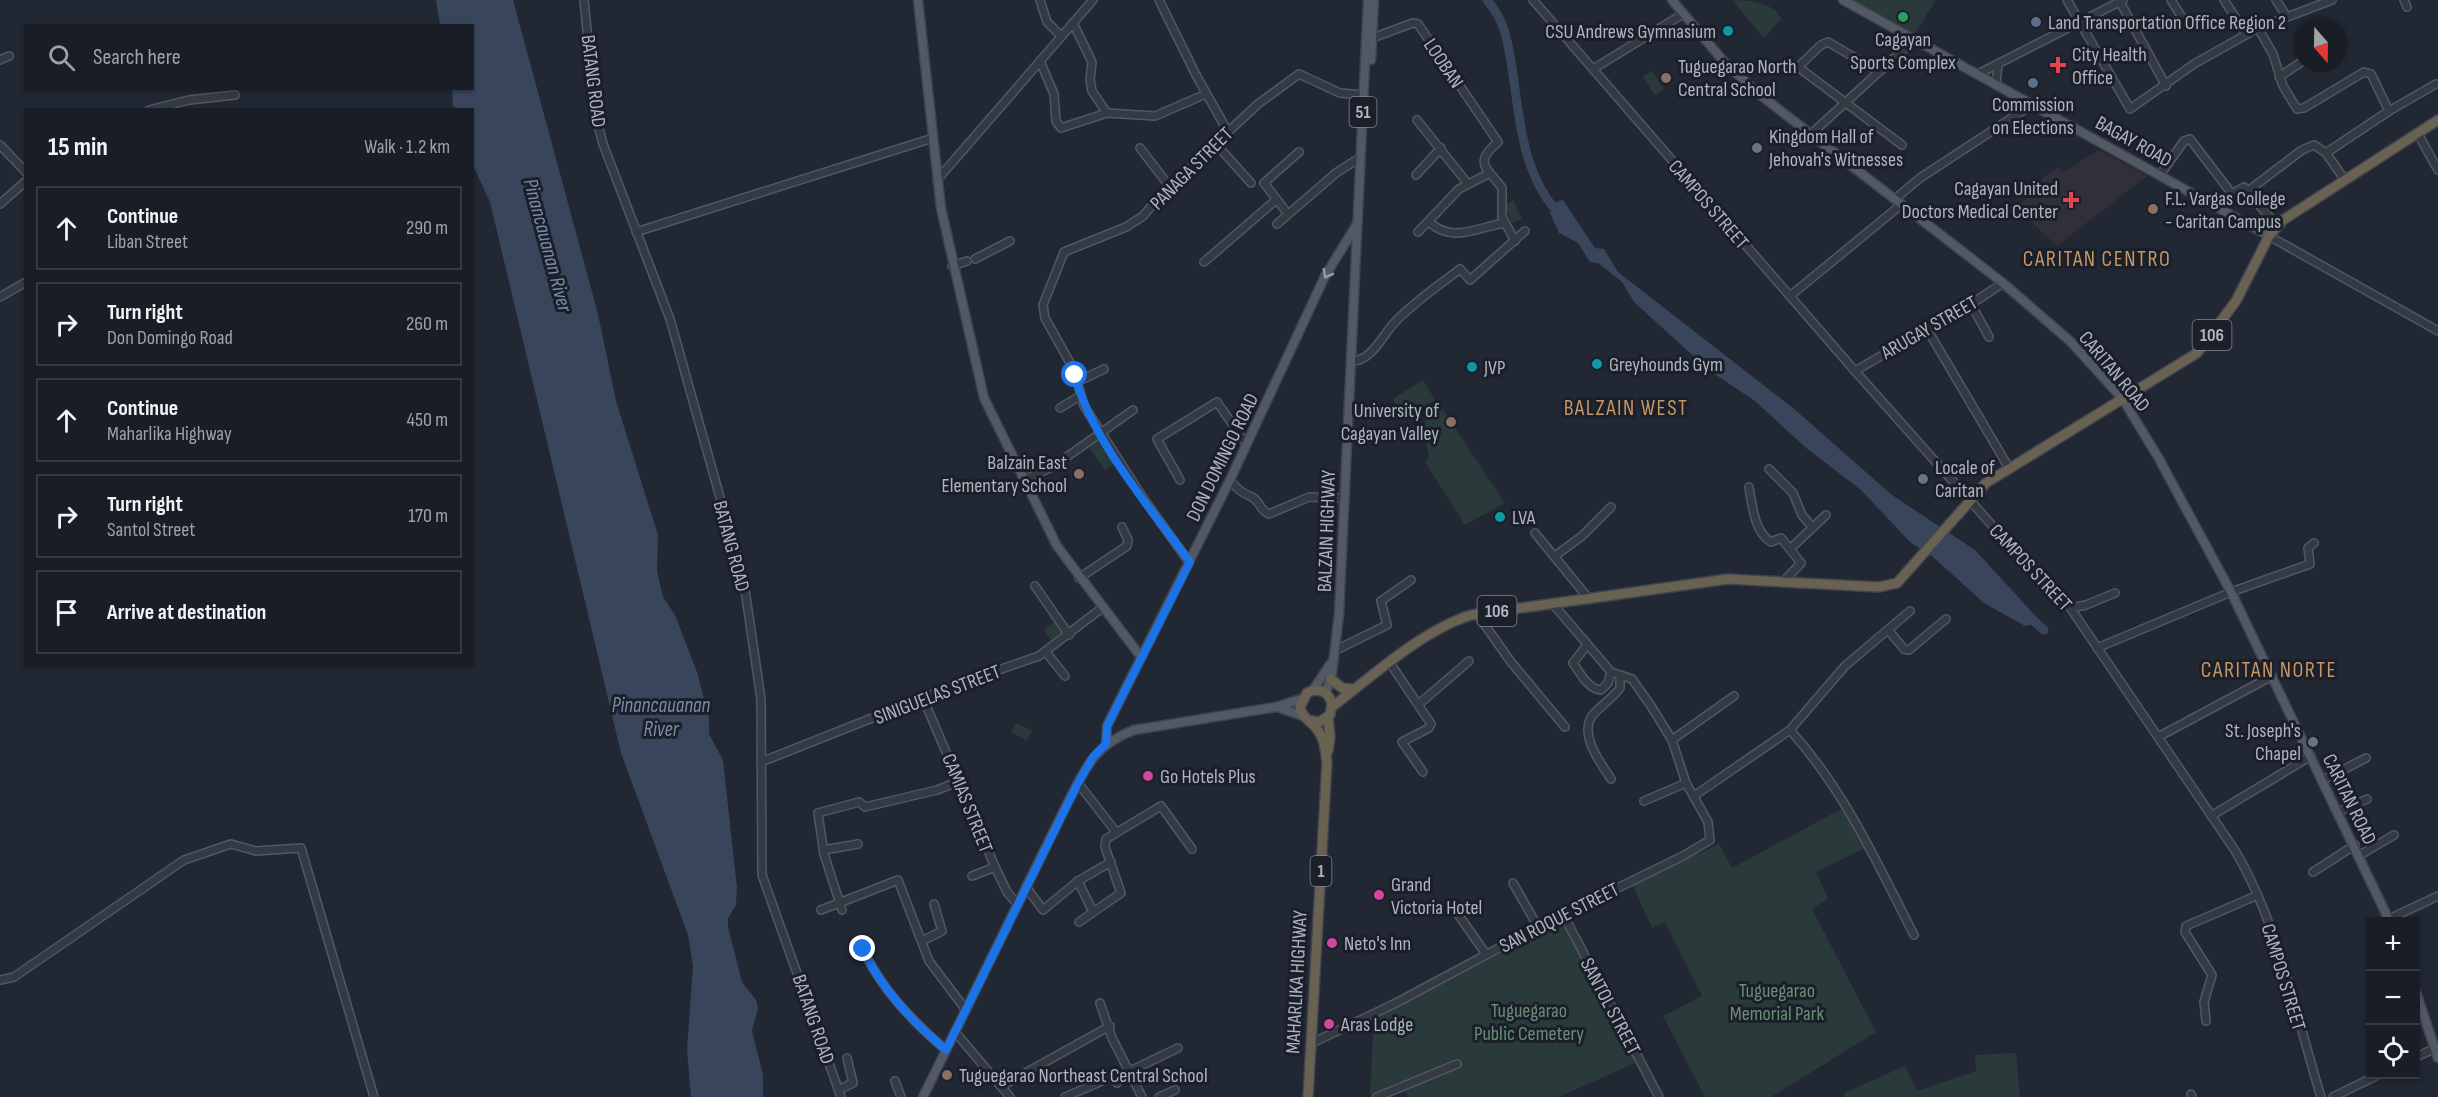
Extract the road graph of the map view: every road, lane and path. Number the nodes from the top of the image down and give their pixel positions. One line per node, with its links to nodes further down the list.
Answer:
1 (584, 0): 85 (street, BATANG ROAD)
2 (918, 0): 52 (main road)
3 (1040, 0): 24 (street)
4 (1093, 0): 19 (street)
5 (1159, 0): 40 (street)
6 (1368, 0): 41 (main road, BALZAIN HIGHWAY / 51)
7 (1374, 0): 25 (main road, BALZAIN HIGHWAY / 51)
8 (1533, 0): 32 (street, CAMPOS STREET)
9 (1671, 0): 17 (main road, CARITAN ROAD)
10 (1843, 0): 26 (main road, BAGAY ROAD)
11 (2067, 0): 20 (street)
12 (2171, 0): 21 (street)
13 (2224, 0): 23 (street)
14 (2276, 0): 18 (street)
15 (2332, 0): 18 (street)
16 (2120, 1): 20 (street); 38 (street)
17 (1683, 14): 32 (street); 50 (main road, CARITAN ROAD)
18 (2286, 17): 22 (street)
19 (1073, 23): 24 (street); 46 (street)
20 (2079, 23): 30 (street); 38 (street)
21 (2186, 24)
22 (2258, 27): 23 (street); 35 (street)
23 (2246, 34): 38 (street)
24 (1061, 36): 29 (street)
25 (1372, 38): 63 (street, LOOBAN); 82 (main road, BALZAIN HIGHWAY / 51)
26 (1915, 39): 33 (street); 34 (main road, BAGAY ROAD)
27 (9, 56): 28 (street)
28 (0, 60)
29 (1040, 61): 46 (street); 66 (street)
30 (1998, 64): 34 (street); 36 (street)
31 (2294, 67): 35 (street)
32 (1593, 69): 94 (street, CAMPOS STREET)
33 (1879, 72): 42 (street); 42 (street)
34 (1978, 74): 36 (main road, BAGAY ROAD)
35 (2279, 77): 45 (street)
36 (1996, 84): 43 (main road, BAGAY ROAD)
37 (2436, 84): 45 (street)
38 (2166, 86)
39 (235, 94): 44 (street)
40 (1206, 94): 46 (street); 49 (street)
41 (1364, 95): 49 (street, PANAGA STREET); 60 (main road, BALZAIN HIGHWAY / 51)
42 (1846, 102): 50 (street); 55 (street)
43 (2033, 104): 65 (main road, BAGAY ROAD); 75 (street)
44 (157, 108)
45 (2389, 111): 59 (street)
46 (1107, 113)
47 (1417, 120): 57 (street)
48 (2437, 125): 51 (highway, 106)
49 (1228, 132): 53 (street, PANAGA STREET)
50 (1811, 134): 75 (main road, CARITAN ROAD)
51 (2418, 134): 62 (street); 67 (highway, 106)
52 (933, 138): 66 (main road); 85 (street)
53 (1215, 143): 69 (street); 71 (street, PANAGA STREET)
54 (0, 145): 61 (street)
55 (1902, 145)
56 (1140, 148): 71 (street)
57 (1441, 148): 64 (street); 70 (street)
58 (1299, 152): 74 (street)
59 (2326, 153): 67 (street); 72 (street)
60 (1361, 157): 78 (street); 82 (main road, BALZAIN HIGHWAY / 51)
61 (24, 170)
62 (2438, 170)
63 (1488, 174): 70 (street); 80 (street)
64 (1416, 175)
65 (2160, 175): 73 (street); 77 (main road, BAGAY ROAD)
66 (937, 180): 91 (main road)
67 (2345, 180): 83 (highway, 106)
68 (24, 183): 76 (street)
69 (1251, 183)
70 (1468, 184): 79 (street)
71 (1170, 187): 103 (street, PANAGA STREET)
72 (2248, 190): 73 (street); 83 (street)
73 (2232, 194): 77 (street)
74 (1276, 200): 78 (street); 90 (street)
75 (1898, 201): 93 (main road, CARITAN ROAD); 94 (street)
76 (0, 204)
77 (2218, 207): 87 (main road, BAGAY ROAD)
78 (1288, 214): 81 (street)
79 (1429, 222): 80 (street); 86 (street)
80 (1505, 223): 89 (street)
81 (1277, 224)
82 (1359, 224): 100 (main road, BALZAIN HIGHWAY / 51); 109 (main road, DON DOMINGO ROAD, one-way to 109)
83 (2277, 226): 87 (highway, 106)
84 (1525, 231): 89 (street)
85 (636, 232): 174 (street, BATANG ROAD)
86 (1418, 232)
87 (2269, 236): 98 (street, BAGAY ROAD); 105 (highway, 106)
88 (1010, 241): 91 (street)
89 (1515, 241): 100 (street)
90 (1204, 262)
91 (952, 266): 112 (main road)
92 (24, 283): 95 (street)
93 (2002, 283): 96 (street, ARUGAY STREET); 105 (main road, CARITAN ROAD)
94 (1790, 296): 102 (street, CAMPOS STREET)
95 (0, 297)
96 (1971, 304): 97 (street, ARUGAY STREET); 99 (street)
97 (1927, 328): 102 (street, ARUGAY STREET); 110 (street)
98 (2438, 331)
99 (1989, 337)
100 (1351, 361): 116 (main road, BALZAIN HIGHWAY / 51)
101 (1104, 369): 103 (street)
102 (1854, 371): 117 (street, CAMPOS STREET)
103 (1077, 382): 104 (street)
104 (1080, 396): 106 (street); 108 (street)
105 (2122, 398): 110 (highway, 106); 131 (main road, CARITAN ROAD)
106 (1060, 408)
107 (1133, 410): 108 (street)
108 (1100, 433): 112 (street); 126 (street)
109 (1246, 444): 113 (street); 114 (main road, DON DOMINGO ROAD)
110 (2009, 468): 117 (highway, 106)
111 (1769, 469): 121 (street)
112 (1024, 480): 127 (main road)
113 (1180, 480)
114 (1230, 480): 116 (street); 126 (main road, DON DOMINGO ROAD)
115 (1749, 487): 124 (street)
116 (1342, 498): 145 (main road, BALZAIN HIGHWAY / 51)
117 (1970, 500): 129 (highway, 106); 136 (street, CAMPOS STREET)
118 (1611, 507): 125 (street)
119 (1826, 515): 121 (street)
120 (1122, 527): 127 (street)
121 (1812, 528): 124 (street)
122 (1535, 534): 125 (street)
123 (2314, 543): 131 (street)
124 (1790, 549): 129 (street)
125 (1555, 556): 133 (street)
126 (1190, 562): 146 (main road, DON DOMINGO ROAD)
127 (1079, 578): 135 (main road)
128 (1411, 580): 145 (street)
129 (1784, 580): 133 (highway, 106)
130 (1035, 586): 141 (street)
131 (2231, 592): 143 (street); 152 (main road, CARITAN ROAD)
132 (2115, 593): 136 (street)
133 (1589, 599): 134 (highway, 106)
134 (1553, 604): 138 (highway, 106); 142 (street)
135 (1102, 608): 141 (street, SINIGUELAS STREET); 146 (main road)
136 (2071, 608): 143 (street, CAMPOS STREET)
137 (1910, 611): 140 (street)
138 (1477, 614): 148 (highway, 106); 167 (street)
139 (1946, 619): 140 (street)
140 (1887, 630): 168 (street)
141 (1069, 635): 144 (street, SINIGUELAS STREET)
142 (1587, 645): 149 (street); 156 (street)
143 (2097, 648): 169 (street, CAMPOS STREET)
144 (1046, 652): 151 (street); 159 (street, SINIGUELAS STREET)
145 (1333, 655): 153 (main road, 51); 155 (main road, 51)
146 (1142, 657): 171 (main road, DON DOMINGO ROAD)
147 (1469, 661): 162 (street)
148 (1390, 663): 154 (highway, 106); 162 (street)
149 (1611, 672): 150 (street); 156 (street)
150 (1620, 675): 161 (street); 170 (street, SAN ROQUE STREET)
151 (1065, 676)
152 (2272, 676): 169 (street); 172 (main road, CARITAN ROAD)
153 (1331, 679): 154 (highway); 157 (main road, 51)
154 (1352, 689): 157 (highway, 106); 164 (highway, 106)
155 (1313, 690): 157 (highway); 160 (highway)
156 (1601, 690): 161 (street)
157 (1327, 695): 164 (highway)
158 (1734, 696): 170 (street)
159 (924, 698): 174 (street, SINIGUELAS STREET); 179 (street, CAMIAS STREET)
160 (1301, 699): 163 (main road); 166 (highway, 1)
161 (1606, 703): 177 (street)
162 (1419, 704): 176 (street)
163 (1276, 707): 166 (main road); 171 (main road)
164 (1332, 707): 165 (highway, 1)
165 (1328, 717): 166 (highway); 175 (highway, MAHARLIKA HIGHWAY / 1)
166 (1306, 718): 175 (highway, MAHARLIKA HIGHWAY / 1)
167 (1565, 727)
168 (1790, 730): 182 (street); 215 (street)
169 (2158, 737): 186 (street, CAMPOS STREET)
170 (1672, 740): 181 (street, SAN ROQUE STREET)
171 (1106, 744): 180 (main road)
172 (2311, 756): 178 (main road, CARITAN ROAD); 186 (street)
173 (2366, 758): 178 (street)
174 (761, 762): 240 (street, BATANG ROAD)
175 (1327, 762): 226 (highway, MAHARLIKA HIGHWAY / 1)
176 (1423, 772)
177 (1611, 779)
178 (2323, 780): 185 (main road, CARITAN ROAD)
179 (960, 781): 192 (street); 195 (street, CAMIAS STREET)
180 (1078, 783): 187 (street); 200 (main road)
181 (1686, 783): 182 (street, SAN ROQUE STREET); 184 (street)
182 (1694, 796): 210 (street, SAN ROQUE STREET)
183 (2367, 799): 185 (street)
184 (1644, 801)
185 (2338, 812): 190 (main road, CARITAN ROAD)
186 (2211, 816): 201 (street, CAMPOS STREET)
187 (1116, 832): 191 (street); 194 (street)
188 (2394, 835): 193 (street)
189 (858, 844): 192 (street)
190 (2355, 845): 193 (main road, CARITAN ROAD); 196 (street)
191 (1192, 849)
192 (824, 850): 203 (street)
193 (2360, 855): 211 (main road, CARITAN ROAD)
194 (1111, 862): 198 (street); 209 (street)
195 (995, 867): 197 (street); 205 (street, CAMIAS STREET)
196 (2313, 872)
197 (972, 876)
198 (1078, 881): 200 (street); 209 (street)
199 (1514, 883): 214 (street)
200 (1026, 887): 205 (main road)
201 (2258, 895): 223 (street); 251 (street, CAMPOS STREET)
202 (2438, 896): 212 (street)
203 (839, 902): 206 (street); 207 (street); 216 (street)
204 (934, 904): 216 (street)
205 (1017, 904): 222 (main road)
206 (821, 910)
207 (842, 910)
208 (1455, 910): 218 (street)
209 (1093, 912): 213 (street)
210 (1563, 914): 214 (street, SAN ROQUE STREET); 250 (street, SANTOL STREET)
211 (2389, 917)
212 (2396, 917)
213 (1078, 922)
214 (1538, 927): 218 (street, SAN ROQUE STREET)
215 (1914, 935)
216 (922, 941): 222 (street)
217 (863, 949): 229 (street)
218 (1486, 954): 226 (street, SAN ROQUE STREET)
219 (0, 980): 241 (street)
220 (1100, 1003): 224 (street)
221 (2420, 1005): 227 (main road)
222 (966, 1010): 225 (main road)
223 (2206, 1021)
224 (1110, 1026): 234 (street); 238 (street)
225 (955, 1032): 229 (main road); 238 (street)
226 (1310, 1044): 248 (highway, MAHARLIKA HIGHWAY / 1)
227 (2436, 1047): 230 (street); 232 (main road)
228 (1178, 1048): 234 (street)
229 (946, 1050): 243 (main road)
230 (2420, 1055)
231 (848, 1058): 240 (street)
232 (2438, 1058)
233 (1457, 1064): 249 (street)
234 (1130, 1071): 246 (street)
235 (2370, 1079): 252 (street)
236 (1115, 1080): 245 (street)
237 (895, 1081): 242 (street)
238 (1002, 1086): 244 (street)
239 (1175, 1090): 247 (street)
240 (839, 1093)
241 (374, 1097)
242 (901, 1097)
243 (922, 1097)
244 (1010, 1097)
245 (1065, 1097)
246 (1142, 1097)
247 (1159, 1097)
248 (1308, 1097)
249 (1377, 1097)
250 (1659, 1097)
251 (2321, 1097)
252 (2333, 1097)

